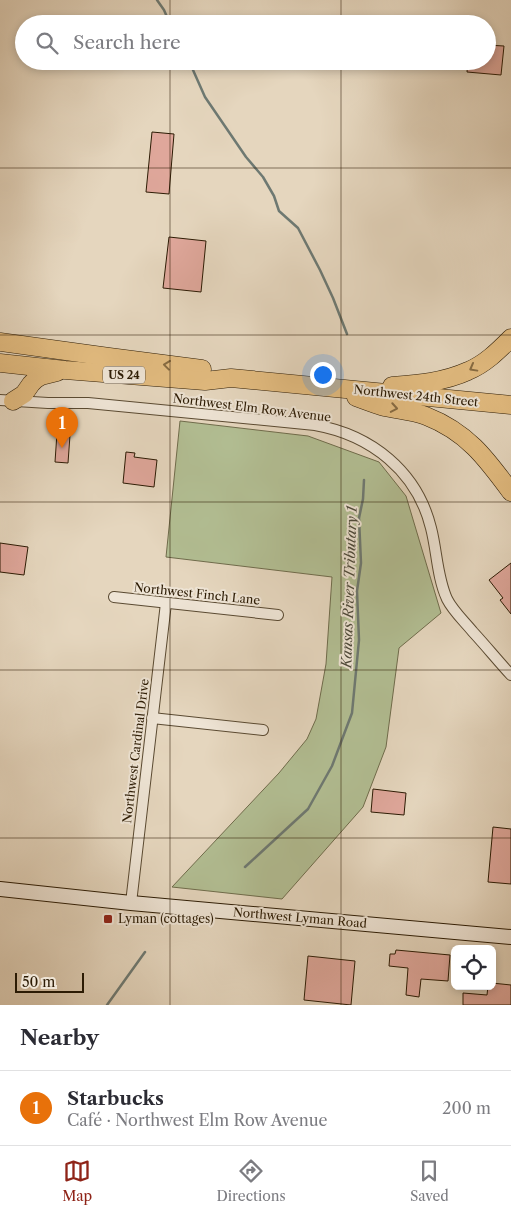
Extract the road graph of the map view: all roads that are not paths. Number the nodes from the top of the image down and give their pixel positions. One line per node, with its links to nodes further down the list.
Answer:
1 (511, 338): 7 (highway, one-way to 7)
2 (0, 342): 5 (highway, Northwest 24th Street / US 24, one-way to 2)
3 (0, 363): 4 (highway, Northwest 24th Street / US 24)
4 (65, 370): 5 (highway, Northwest 24th Street / US 24); 8 (highway)
5 (231, 378): 6 (highway, Northwest 24th Street / US 24)
6 (332, 388): 7 (highway, Northwest 24th Street / US 24); 10 (highway, one-way to 10)
7 (357, 390): 9 (highway, Northwest 24th Street / US 24)
8 (7, 401): 14 (street, Northwest Elm Row Avenue)
9 (511, 405)
10 (511, 492)
11 (114, 597): 12 (street, Northwest Finch Lane)
12 (166, 603): 13 (street, Northwest Finch Lane); 15 (street, Northwest Cardinal Drive)
13 (278, 614)
14 (511, 675)
15 (152, 718): 16 (street); 18 (street, Northwest Cardinal Drive)
16 (263, 730)
17 (0, 889): 18 (street, Northwest Lyman Road)
18 (131, 903): 19 (street, Northwest Lyman Road)
19 (511, 937)

